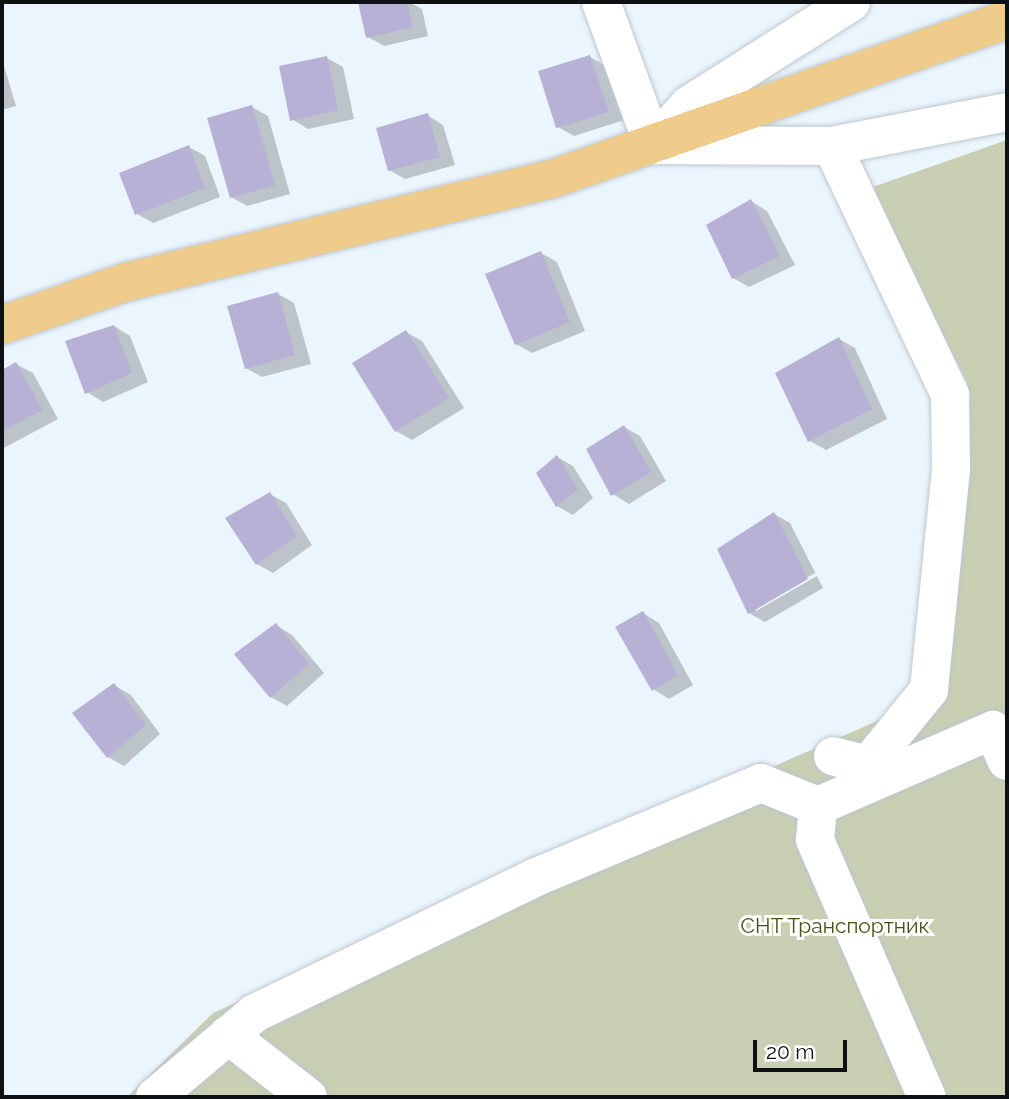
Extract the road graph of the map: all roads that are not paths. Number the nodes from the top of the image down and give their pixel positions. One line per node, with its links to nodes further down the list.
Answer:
1 (601, 2): 5 (street)
2 (851, 2): 5 (street)
3 (1007, 20): 5 (main road)
4 (1007, 112): 6 (street)
5 (653, 145): 6 (street); 7 (main road)
6 (832, 146): 8 (street)
7 (2, 325)
8 (833, 756)
9 (1007, 761): 10 (street)
10 (818, 806): 11 (street); 14 (street)
11 (229, 1035): 12 (street); 13 (street)
12 (155, 1097)
13 (308, 1097)
14 (927, 1097)

